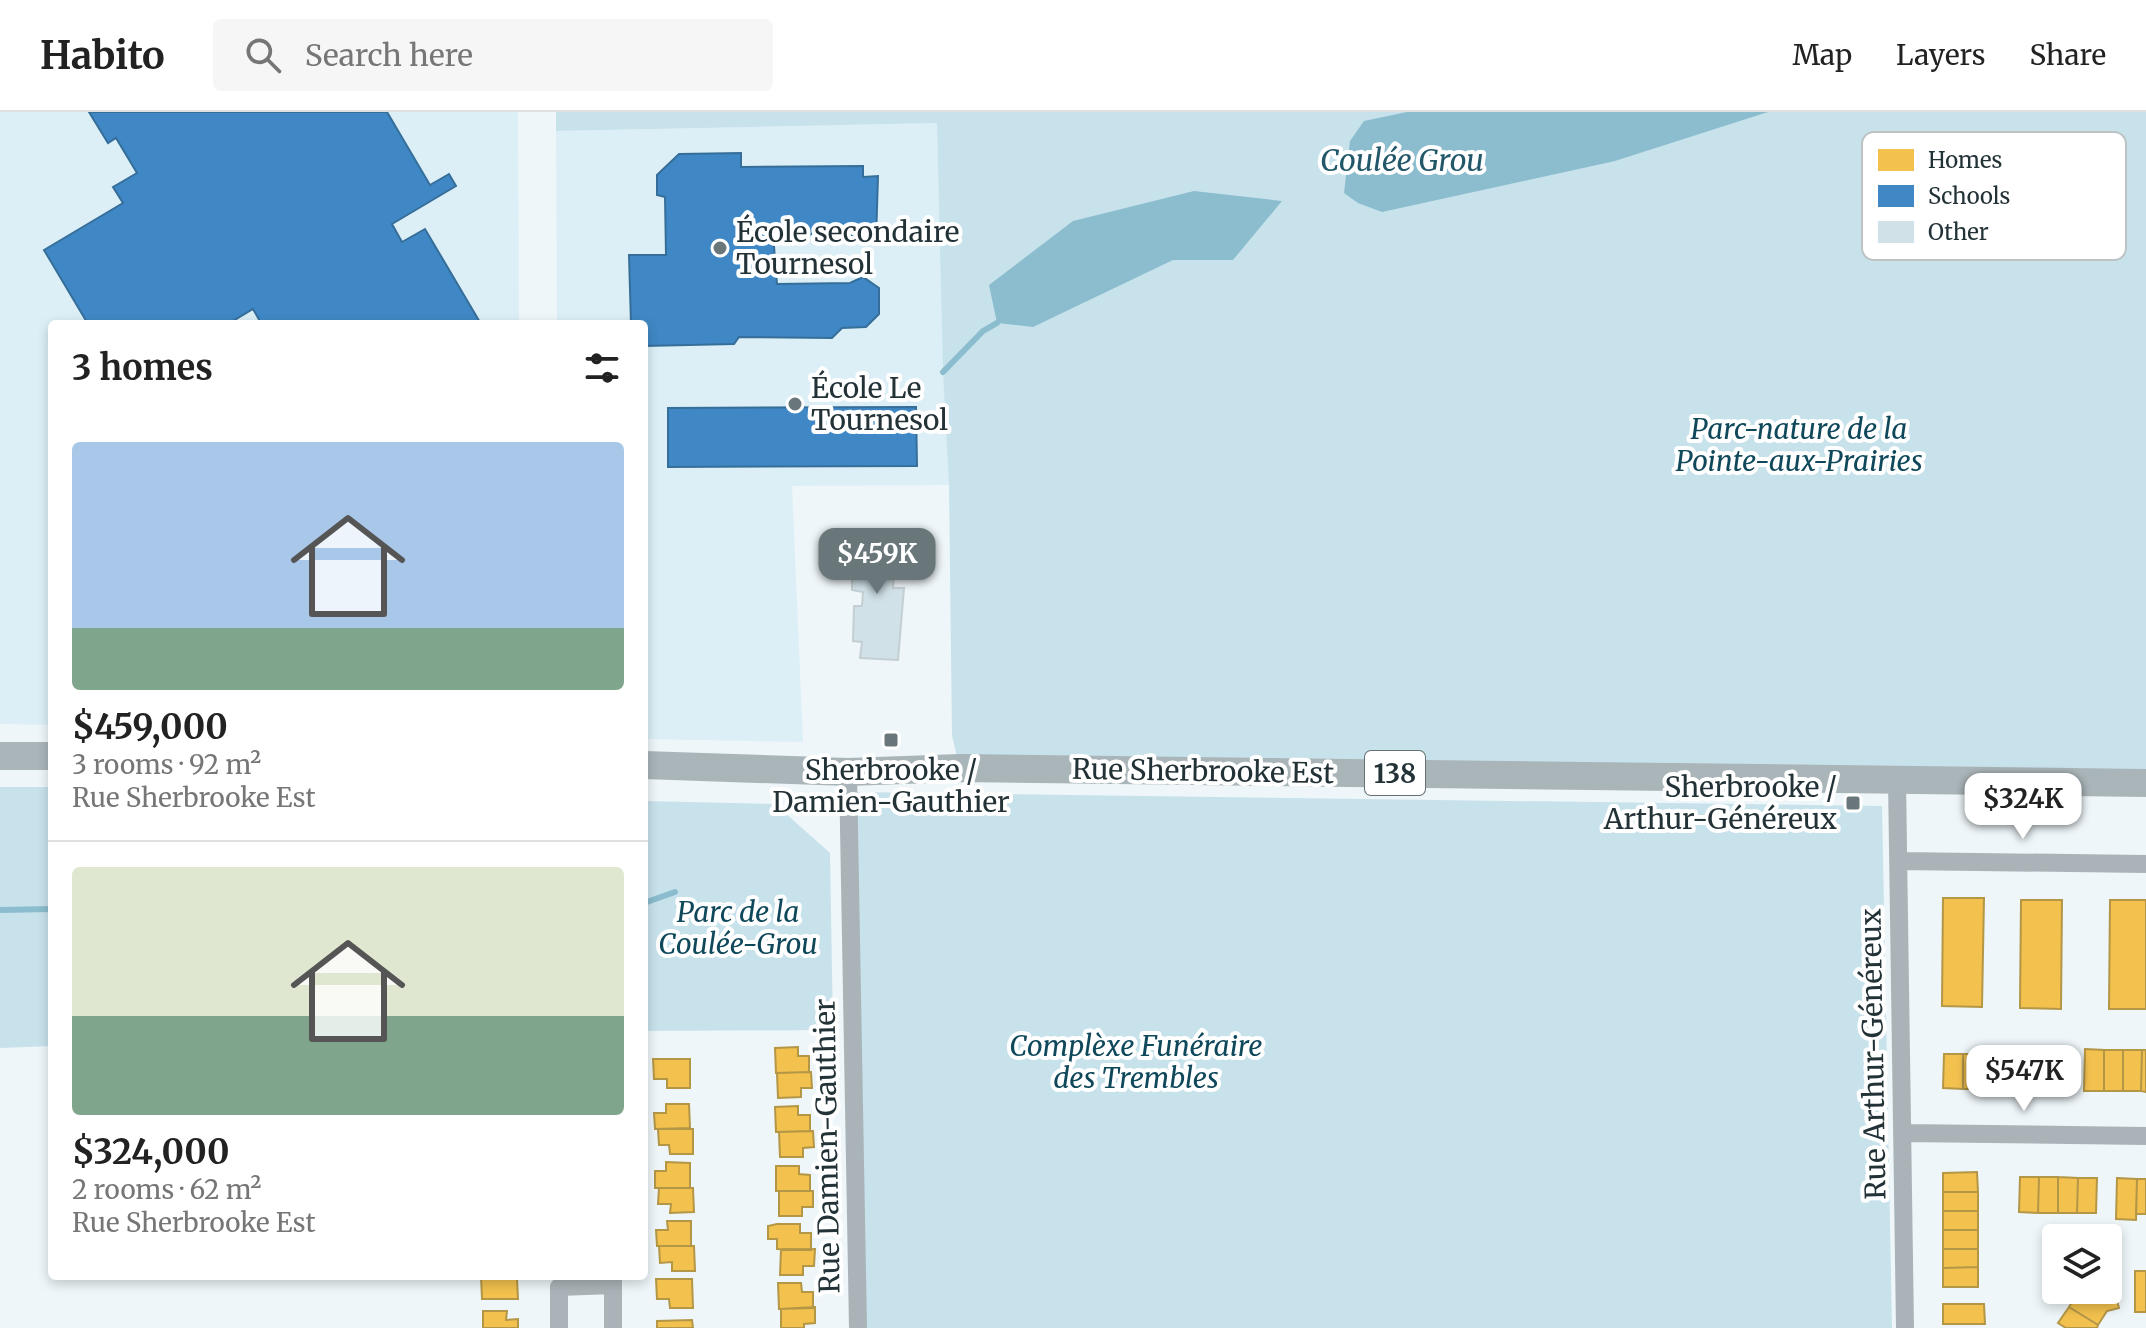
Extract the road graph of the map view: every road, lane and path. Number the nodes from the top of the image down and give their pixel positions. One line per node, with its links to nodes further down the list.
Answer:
1 (0, 756): 2 (main road)
2 (48, 756)
3 (648, 765): 4 (main road, Rue Sherbrooke Est / 138)
4 (848, 772): 5 (main road, Rue Sherbrooke Est / 138); 14 (street, Rue Damien-Gauthier)
5 (1897, 780): 6 (main road, Rue Sherbrooke Est / 138); 7 (street, Rue Arthur-Généreux)
6 (2146, 783)
7 (1899, 861): 8 (street); 9 (street, Rue Arthur-Généreux)
8 (2146, 864)
9 (1902, 1133): 10 (street); 15 (street, Rue Arthur-Généreux)
10 (2146, 1136)
11 (613, 1280): 12 (street); 13 (street)
12 (559, 1328)
13 (613, 1328)
14 (858, 1328)
15 (1905, 1328)

